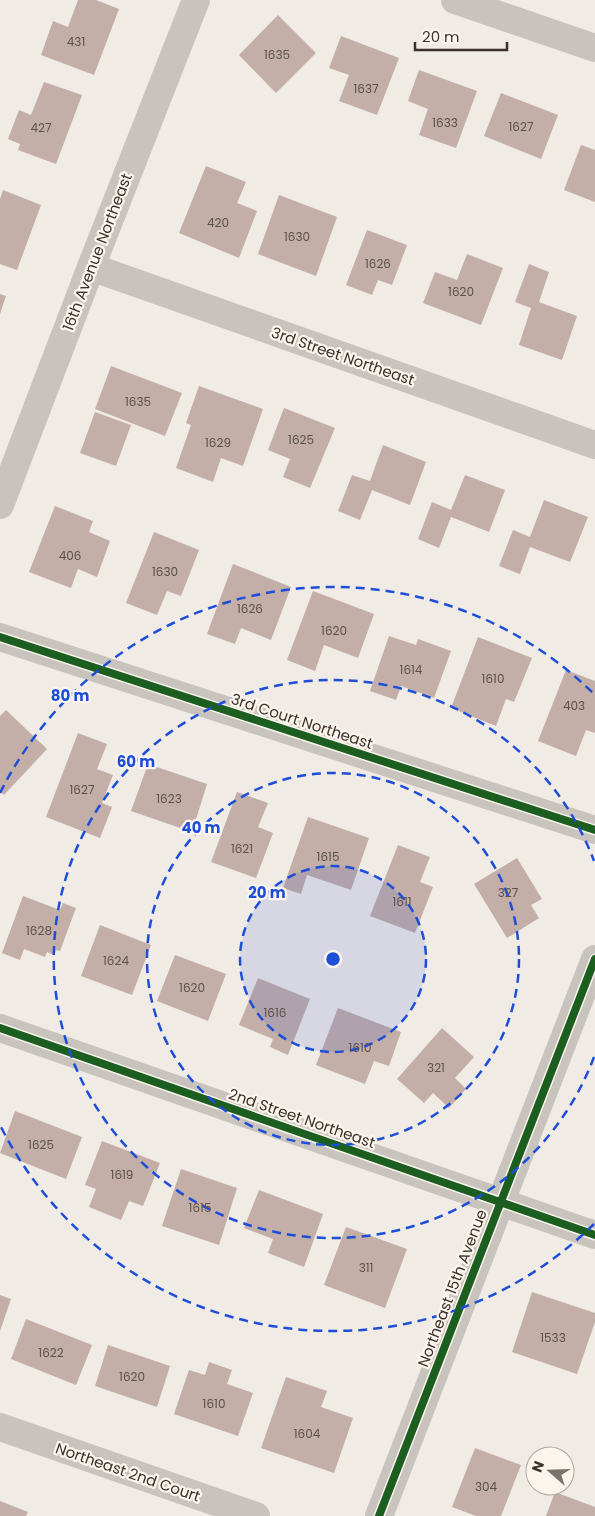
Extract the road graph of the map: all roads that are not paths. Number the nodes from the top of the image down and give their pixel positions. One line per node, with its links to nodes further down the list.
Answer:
1 (196, 0): 4 (street, 16th Avenue Northeast)
2 (455, 0): 3 (street)
3 (595, 48)
4 (91, 267): 5 (street, 3rd Street Northeast); 6 (street, 16th Avenue Northeast)
5 (595, 445)
6 (0, 505)
7 (0, 637): 8 (street, 3rd Court Northeast)
8 (595, 830)
9 (595, 959): 11 (street, Northeast 15th Avenue)
10 (0, 1028): 11 (street, 2nd Street Northeast)
11 (500, 1202): 12 (street, 2nd Street Northeast); 15 (street, Northeast 15th Avenue)
12 (595, 1235)
13 (0, 1427): 14 (street, Northeast 2nd Court)
14 (256, 1516)
15 (379, 1516)

